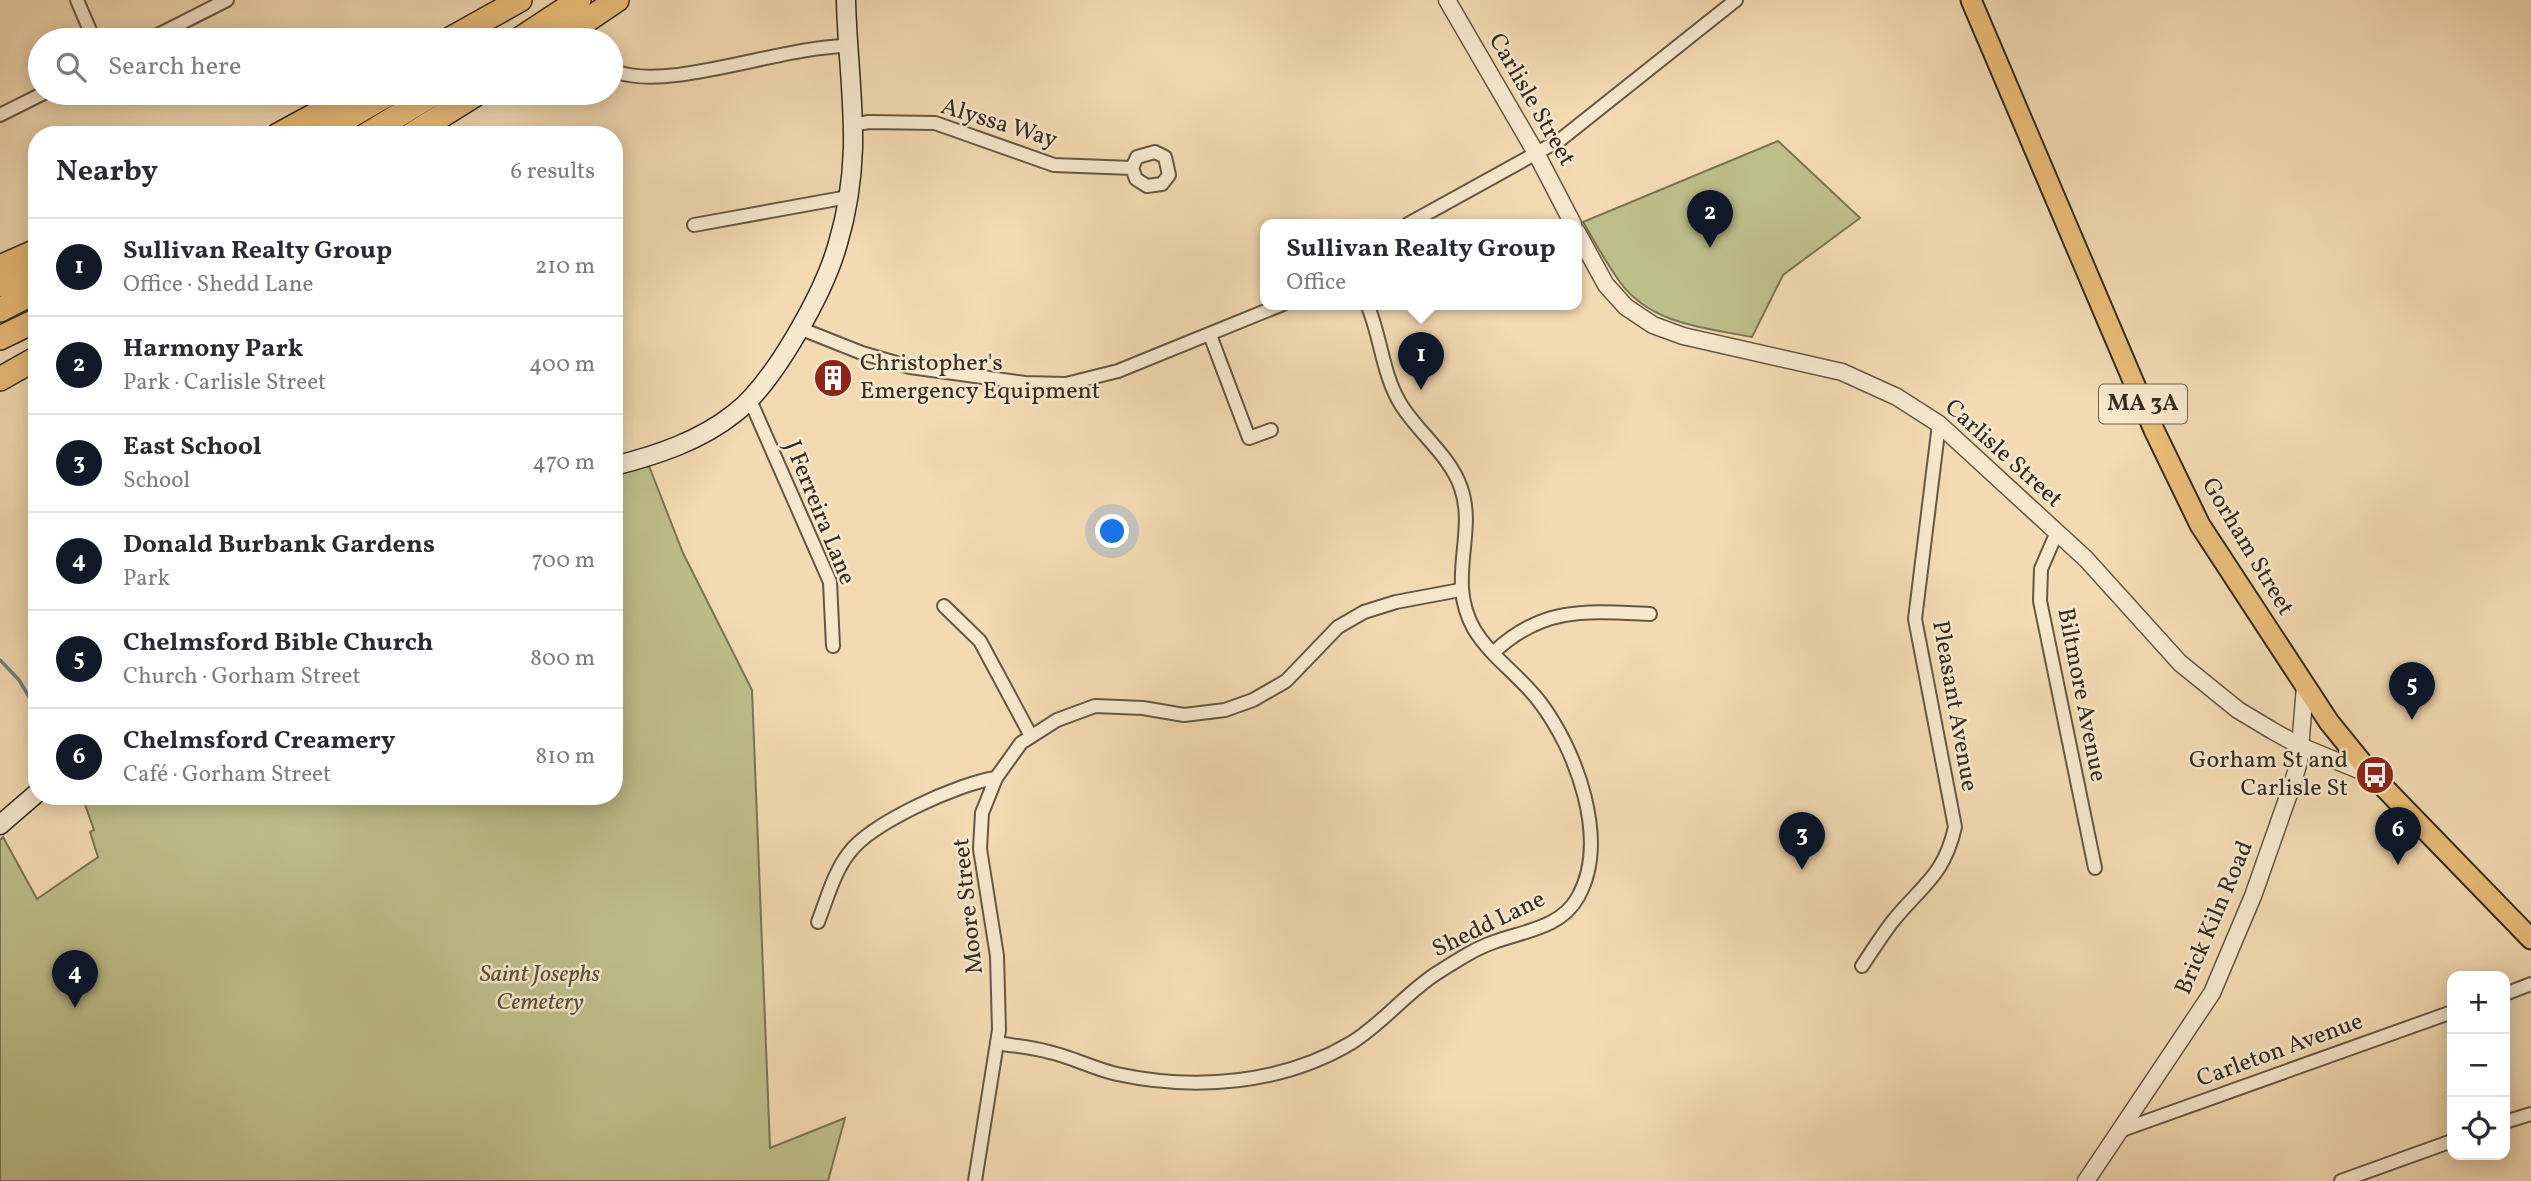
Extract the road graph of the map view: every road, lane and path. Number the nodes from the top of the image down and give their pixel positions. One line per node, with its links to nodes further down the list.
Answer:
1 (77, 0): 12 (street)
2 (227, 0): 11 (street)
3 (520, 0): 14 (highway)
4 (534, 0): 15 (highway)
5 (579, 0): 16 (highway)
6 (617, 0): 17 (highway)
7 (846, 0): 18 (main road)
8 (1447, 0): 31 (street, Carlisle Street)
9 (1971, 0): 64 (main road, Gorham Street / MA 3A)
10 (1729, 2): 31 (street)
11 (209, 4): 13 (street)
12 (89, 28)
13 (168, 28)
14 (470, 28)
15 (491, 28)
16 (536, 28)
17 (576, 28)
18 (848, 46): 19 (street); 26 (main road)
19 (623, 74)
20 (28, 101): 25 (street)
21 (333, 105): 27 (highway)
22 (369, 105): 28 (highway)
23 (415, 105): 29 (highway)
24 (459, 105): 30 (highway)
25 (0, 114)
26 (852, 125): 32 (street, Alyssa Way); 33 (main road)
27 (294, 126)
28 (333, 126)
29 (381, 126)
30 (425, 126)
31 (1536, 153): 34 (street); 35 (street, Carlisle Street)
32 (1132, 168)
33 (848, 197): 36 (street); 47 (main road)
34 (1417, 219)
35 (1570, 219)
36 (694, 225)
37 (1582, 242): 55 (street, Carlisle Street)
38 (28, 255): 39 (highway)
39 (0, 267)
40 (28, 270): 41 (highway)
41 (0, 285)
42 (28, 296): 43 (highway)
43 (0, 310)
44 (1269, 310): 48 (street)
45 (1369, 310): 59 (street, Shedd Lane)
46 (28, 324): 49 (highway)
47 (799, 328): 48 (street); 54 (main road)
48 (1210, 335): 56 (street)
49 (0, 338)
50 (28, 351): 52 (highway)
51 (28, 363): 53 (highway)
52 (0, 365)
53 (0, 379)
54 (750, 400): 57 (main road); 62 (street, J Ferreira Lane)
55 (1939, 424): 58 (street, Carlisle Street); 74 (street, Pleasant Avenue)
56 (1271, 429)
57 (623, 463)
58 (2057, 533): 66 (street, Carlisle Street); 71 (street, Biltmore Avenue)
59 (1460, 590): 63 (street, Shedd Lane); 65 (street, Moore Street)
60 (944, 606): 65 (street)
61 (1650, 614): 63 (street)
62 (833, 646)
63 (1494, 652): 78 (street, Shedd Lane)
64 (2305, 686): 66 (street, Brick Kiln Road); 67 (main road, Gorham Street / MA 3A)
65 (1031, 736): 68 (street, Moore Street)
66 (2300, 746): 67 (street, Carlisle Street); 81 (street, Brick Kiln Road)
67 (2372, 775): 73 (main road, Gorham Street / MA 3A)
68 (996, 778): 72 (street); 78 (street, Moore Street)
69 (28, 801): 70 (main road)
70 (0, 825)
71 (2095, 868)
72 (818, 922)
73 (2531, 939)
74 (1862, 966)
75 (2531, 984): 76 (street)
76 (2510, 992)
77 (2447, 1014): 81 (street, Carleton Avenue)
78 (997, 1043): 83 (street, Moore Street)
79 (2531, 1114): 80 (street)
80 (2510, 1120)
81 (2123, 1130): 84 (street, Brick Kiln Road)
82 (2447, 1143): 85 (street)
83 (975, 1181)
84 (2086, 1181)
85 (2341, 1181)

